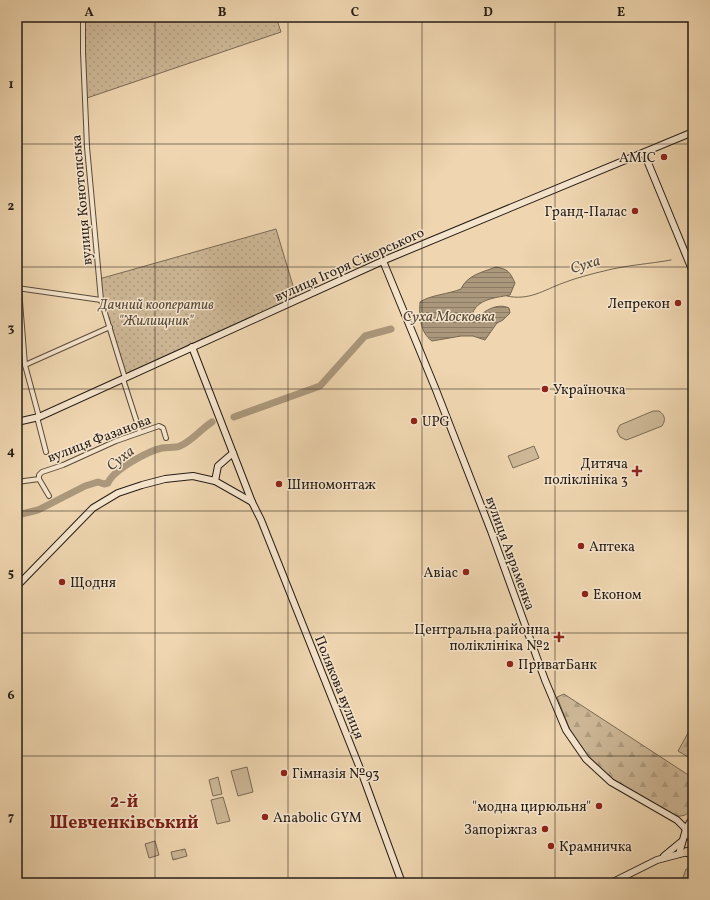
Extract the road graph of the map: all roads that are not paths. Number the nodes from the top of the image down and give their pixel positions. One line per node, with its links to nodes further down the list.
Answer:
1 (83, 17): 7 (street, вулиця Конотопська)
2 (693, 132): 3 (main road, вулиця Ігоря Сікорського)
3 (644, 153): 4 (main road, вулиця Ігоря Сікорського); 5 (main road)
4 (383, 261): 9 (main road, вулиця Ігоря Сікорського); 25 (main road, вулиця Авраменка)
5 (693, 272)
6 (18, 288): 7 (street); 10 (street)
7 (101, 300): 8 (street, вулиця Конотопська)
8 (110, 327): 10 (street); 11 (street, вулиця Конотопська)
9 (192, 347): 11 (main road, вулиця Ігоря Сікорського); 17 (main road, Полякова вулиця)
10 (26, 365): 12 (street)
11 (124, 379): 12 (main road, вулиця Ігоря Сікорського); 14 (street, вулиця Конотопська)
12 (38, 417): 13 (main road, вулиця Ігоря Сікорського); 16 (street)
13 (17, 422)
14 (140, 432): 15 (street, вулиця Фазанова); 18 (street, вулиця Фазанова)
15 (166, 438)
16 (46, 452)
17 (233, 453): 19 (main road); 22 (main road, Полякова вулиця)
18 (39, 479): 20 (street, вулиця Фазанова); 21 (street, вулиця Фазанова)
19 (215, 481): 22 (main road); 23 (main road)
20 (17, 482)
21 (49, 496)
22 (252, 502): 30 (main road, Полякова вулиця)
23 (17, 586)
24 (693, 817): 25 (main road)
25 (686, 829): 26 (main road); 27 (main road)
26 (682, 841): 28 (main road); 29 (main road)
27 (693, 841)
28 (688, 852): 29 (main road)
29 (657, 860): 31 (main road)
30 (402, 883)
31 (612, 883)

